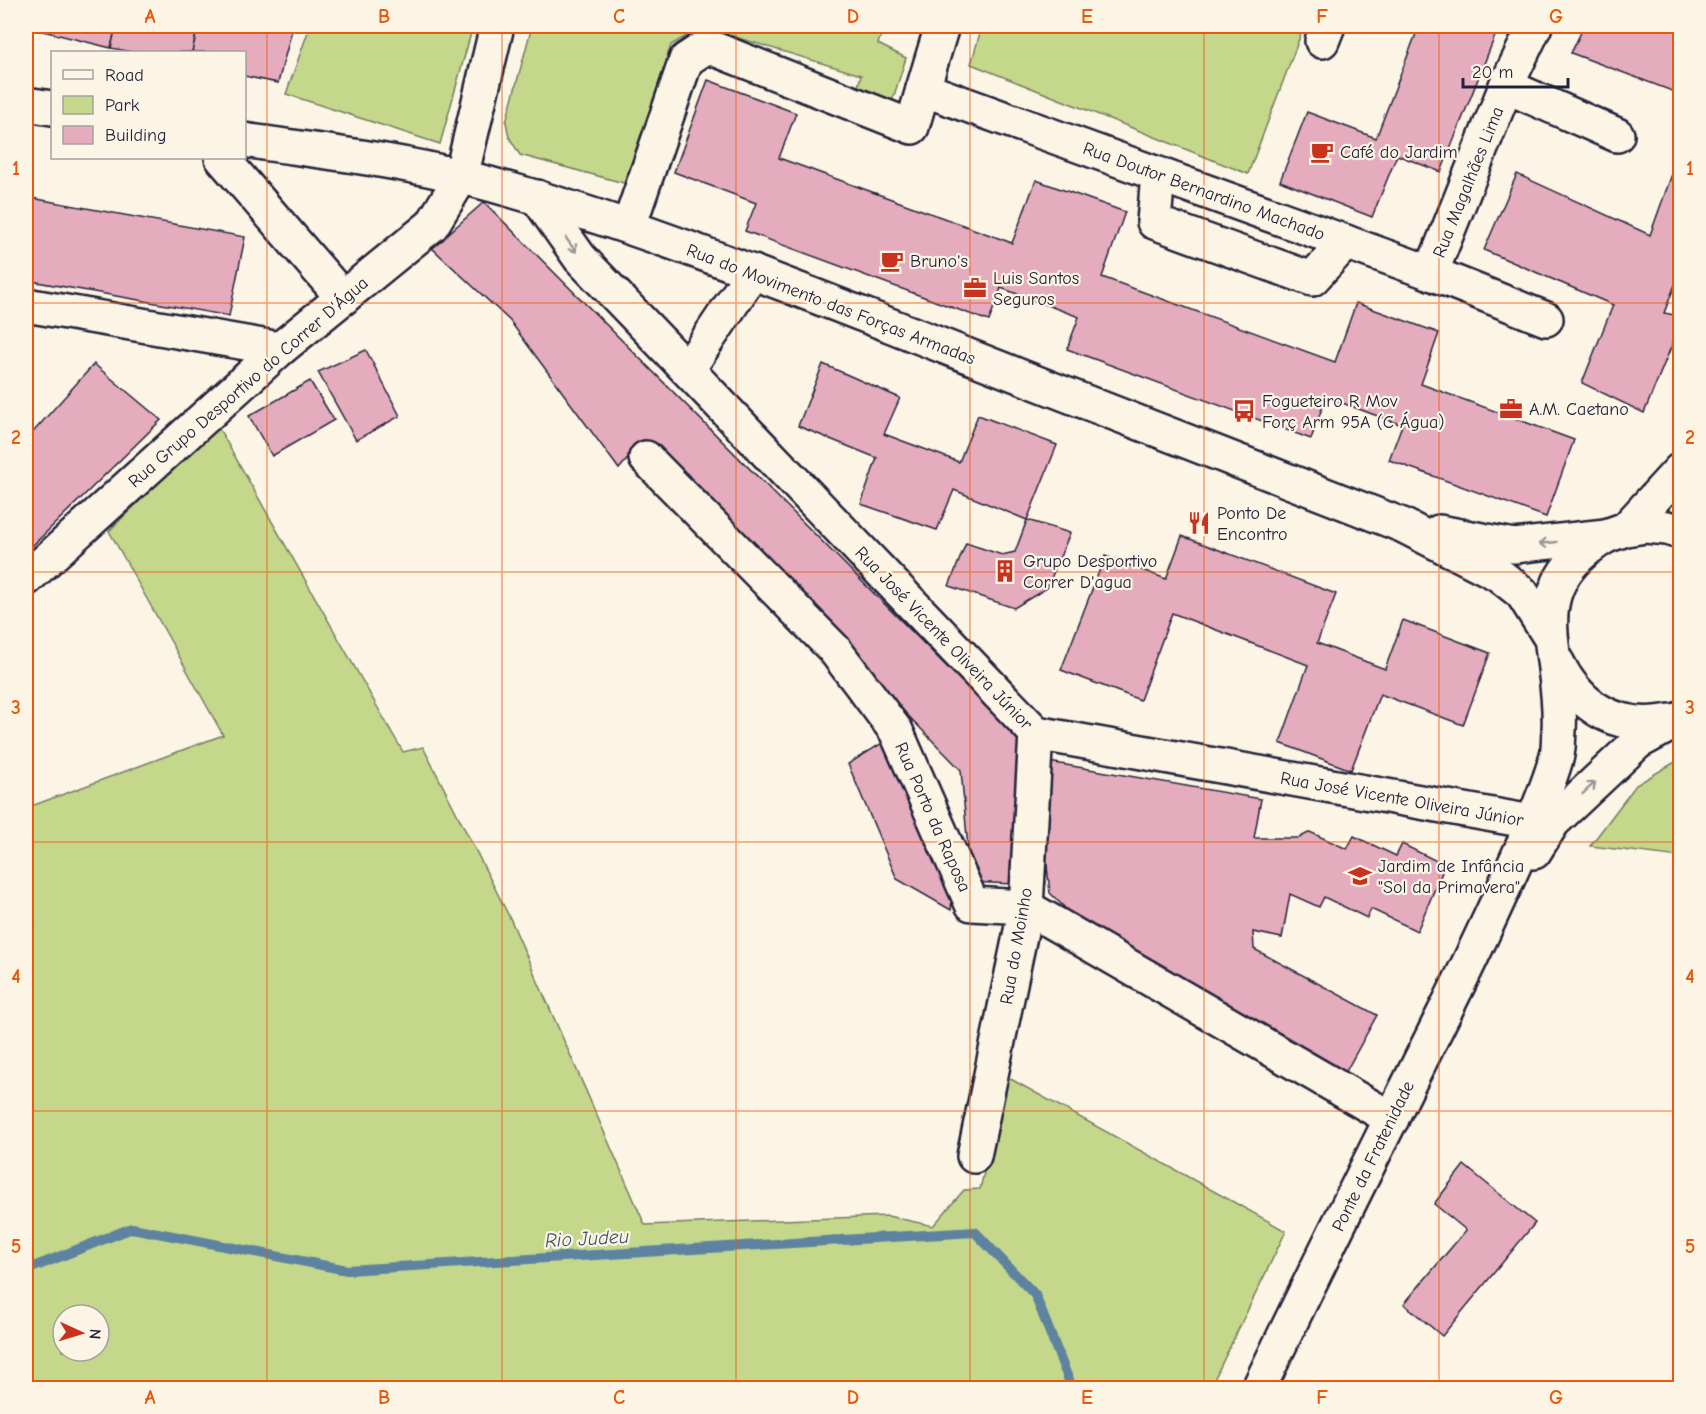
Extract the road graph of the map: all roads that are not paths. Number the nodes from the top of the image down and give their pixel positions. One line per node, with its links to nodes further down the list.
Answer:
1 (496, 26): 12 (street, Rua Grupo Desportivo do Correr D'Água)
2 (942, 26): 5 (street)
3 (1535, 26): 4 (street, Rua Magalhães Lima)
4 (1506, 86): 8 (street); 17 (street, Rua Magalhães Lima)
5 (923, 88): 11 (street, Rua Doutor Bernardino Machado); 14 (street)
6 (26, 104): 7 (street)
7 (51, 108)
8 (1617, 135)
9 (246, 140): 12 (street, Rua do Movimento das Forças Armadas)
10 (223, 159): 18 (street)
11 (1158, 174): 15 (street, Rua Doutor Bernardino Machado); 15 (street)
12 (461, 177): 13 (street, Rua do Movimento das Forças Armadas); 18 (street, Rua Grupo Desportivo do Correr D'Água)
13 (537, 197): 14 (street, Rua do Movimento das Forças Armadas); 22 (street, Rua José Vicente Oliveira Júnior, one-way to 22)
14 (629, 226): 16 (street, Rua do Movimento das Forças Armadas)
15 (1346, 242): 17 (street, Rua Doutor Bernardino Machado)
16 (753, 272): 22 (street); 25 (street, Rua do Movimento das Forças Armadas)
17 (1431, 273): 20 (street, Rua Doutor Bernardino Machado)
18 (343, 298): 21 (street, Rua Grupo Desportivo do Correr D'Água)
19 (26, 305): 21 (street)
20 (1546, 319)
21 (280, 349): 28 (street, Rua Grupo Desportivo do Correr D'Água)
22 (688, 369): 31 (street, Rua José Vicente Oliveira Júnior)
23 (646, 458): 33 (street, Rua Porto da Raposa)
24 (1680, 470): 26 (street)
25 (1402, 525): 26 (street, one-way to 25); 29 (street)
26 (1616, 532): 27 (street); 29 (street)
27 (1680, 532)
28 (26, 579)
29 (1552, 648): 30 (street); 32 (street)
30 (1680, 719): 34 (street, one-way to 30)
31 (1036, 733): 32 (street, Rua José Vicente Oliveira Júnior); 33 (street, Rua do Moinho)
32 (1532, 822): 34 (street)
33 (1026, 907): 35 (street, Rua Porto da Raposa); 36 (street, Rua do Moinho)
34 (1488, 925): 35 (street, Ponte da Fratenidade)
35 (1392, 1119): 37 (street, Ponte da Fratenidade)
36 (974, 1156)
37 (1259, 1389)

